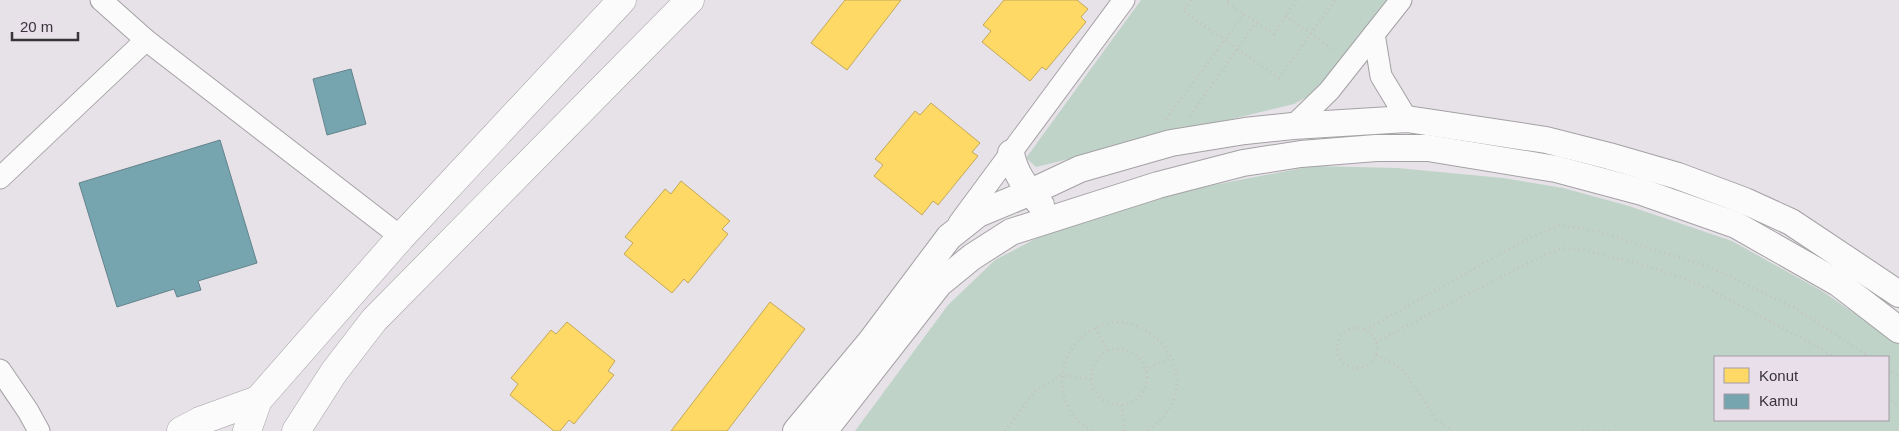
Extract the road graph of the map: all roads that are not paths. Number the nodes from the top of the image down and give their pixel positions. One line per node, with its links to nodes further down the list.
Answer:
1 (101, 0): 7 (street)
2 (622, 0): 14 (main road)
3 (690, 0): 23 (main road)
4 (1124, 0): 10 (street)
5 (1401, 0): 6 (street)
6 (1374, 34): 8 (street); 9 (street)
7 (146, 40): 11 (street); 14 (street)
8 (1407, 119): 9 (street); 16 (street)
9 (1293, 126): 12 (street)
10 (1011, 153): 12 (street); 15 (street)
11 (0, 178)
12 (1030, 192): 13 (street); 15 (street)
13 (1053, 219): 17 (street); 25 (street)
14 (401, 237): 19 (main road)
15 (949, 237): 24 (street)
16 (1899, 294)
17 (1899, 330)
18 (0, 370): 20 (street)
19 (258, 400): 21 (main road); 22 (main road)
20 (39, 431)
21 (181, 431)
22 (247, 431)
23 (296, 431)
24 (796, 431)
25 (824, 431)

